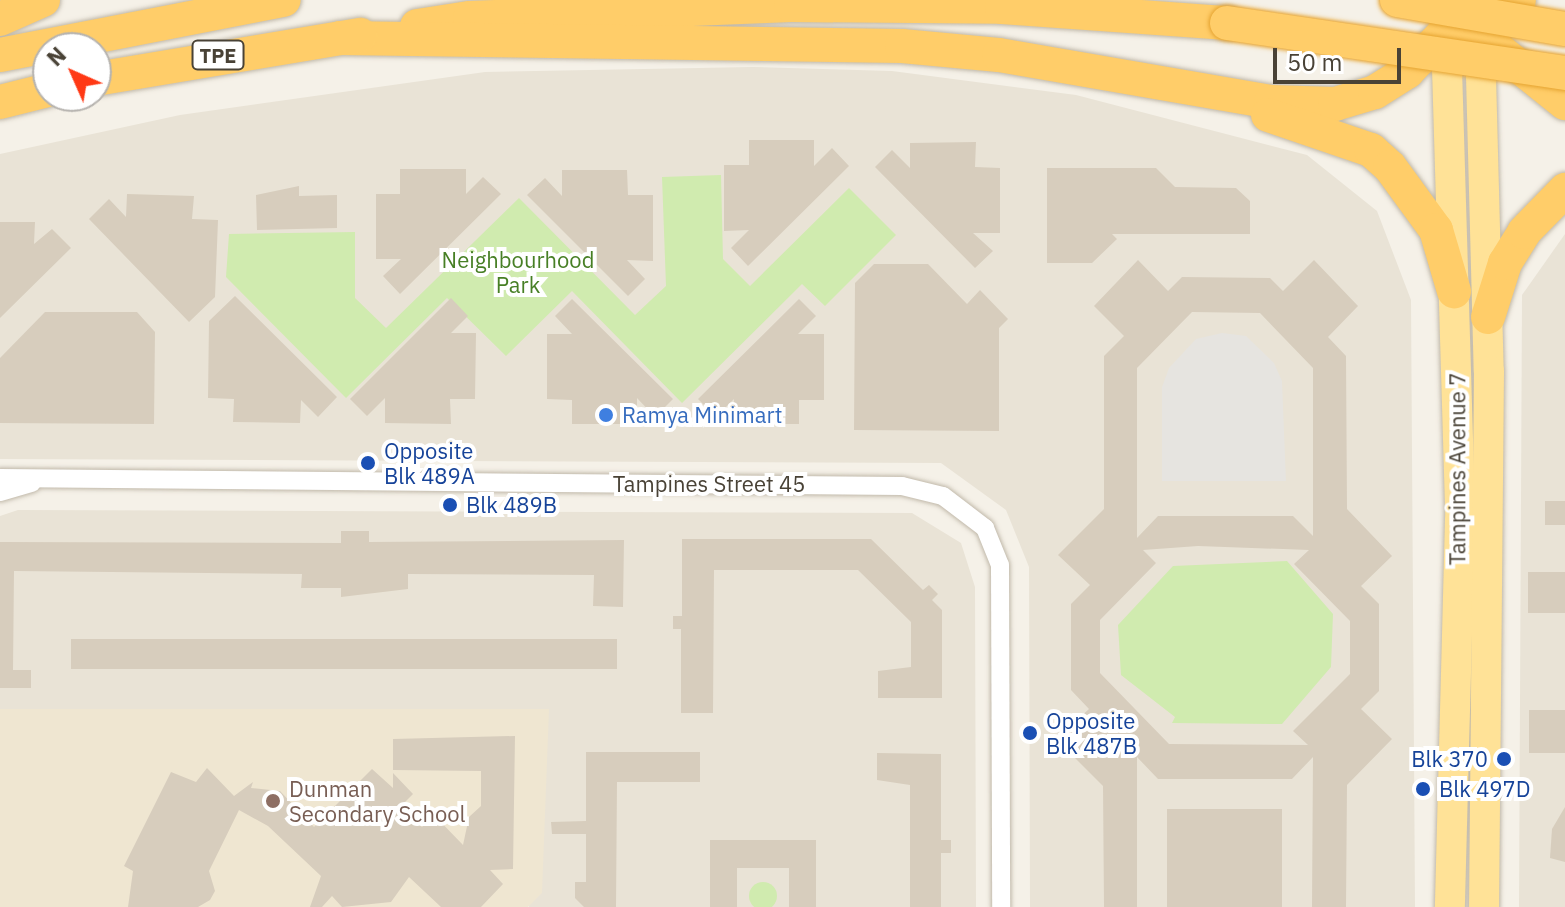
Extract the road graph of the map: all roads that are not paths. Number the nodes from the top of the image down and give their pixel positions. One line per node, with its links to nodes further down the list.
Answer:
1 (43, 0): 7 (highway)
2 (284, 0): 10 (highway, TPE)
3 (1397, 0): 8 (highway, bridge)
4 (1519, 0): 6 (highway)
5 (1440, 11): 6 (highway); 13 (highway); 18 (main road, Tampines Avenue 7)
6 (1481, 18): 16 (highway); 19 (main road, Tampines Avenue 7)
7 (0, 19)
8 (1565, 29)
9 (340, 38): 11 (highway, TPE, bridge); 12 (highway, TPE); 13 (highway)
10 (0, 55)
11 (1565, 73)
12 (112, 76)
13 (1161, 81): 18 (highway)
14 (32, 94): 15 (highway)
15 (0, 102)
16 (1565, 103)
17 (1565, 190): 19 (highway)
18 (1454, 291): 24 (main road, Tampines Avenue 7)
19 (1488, 317): 25 (main road, Tampines Avenue 7)
20 (0, 478): 21 (street, Tampines Street 45)
21 (39, 481): 22 (street, Tampines Street 45); 23 (street, Tampines Street 45)
22 (0, 492)
23 (1001, 907)
24 (1450, 907)
25 (1484, 907)

